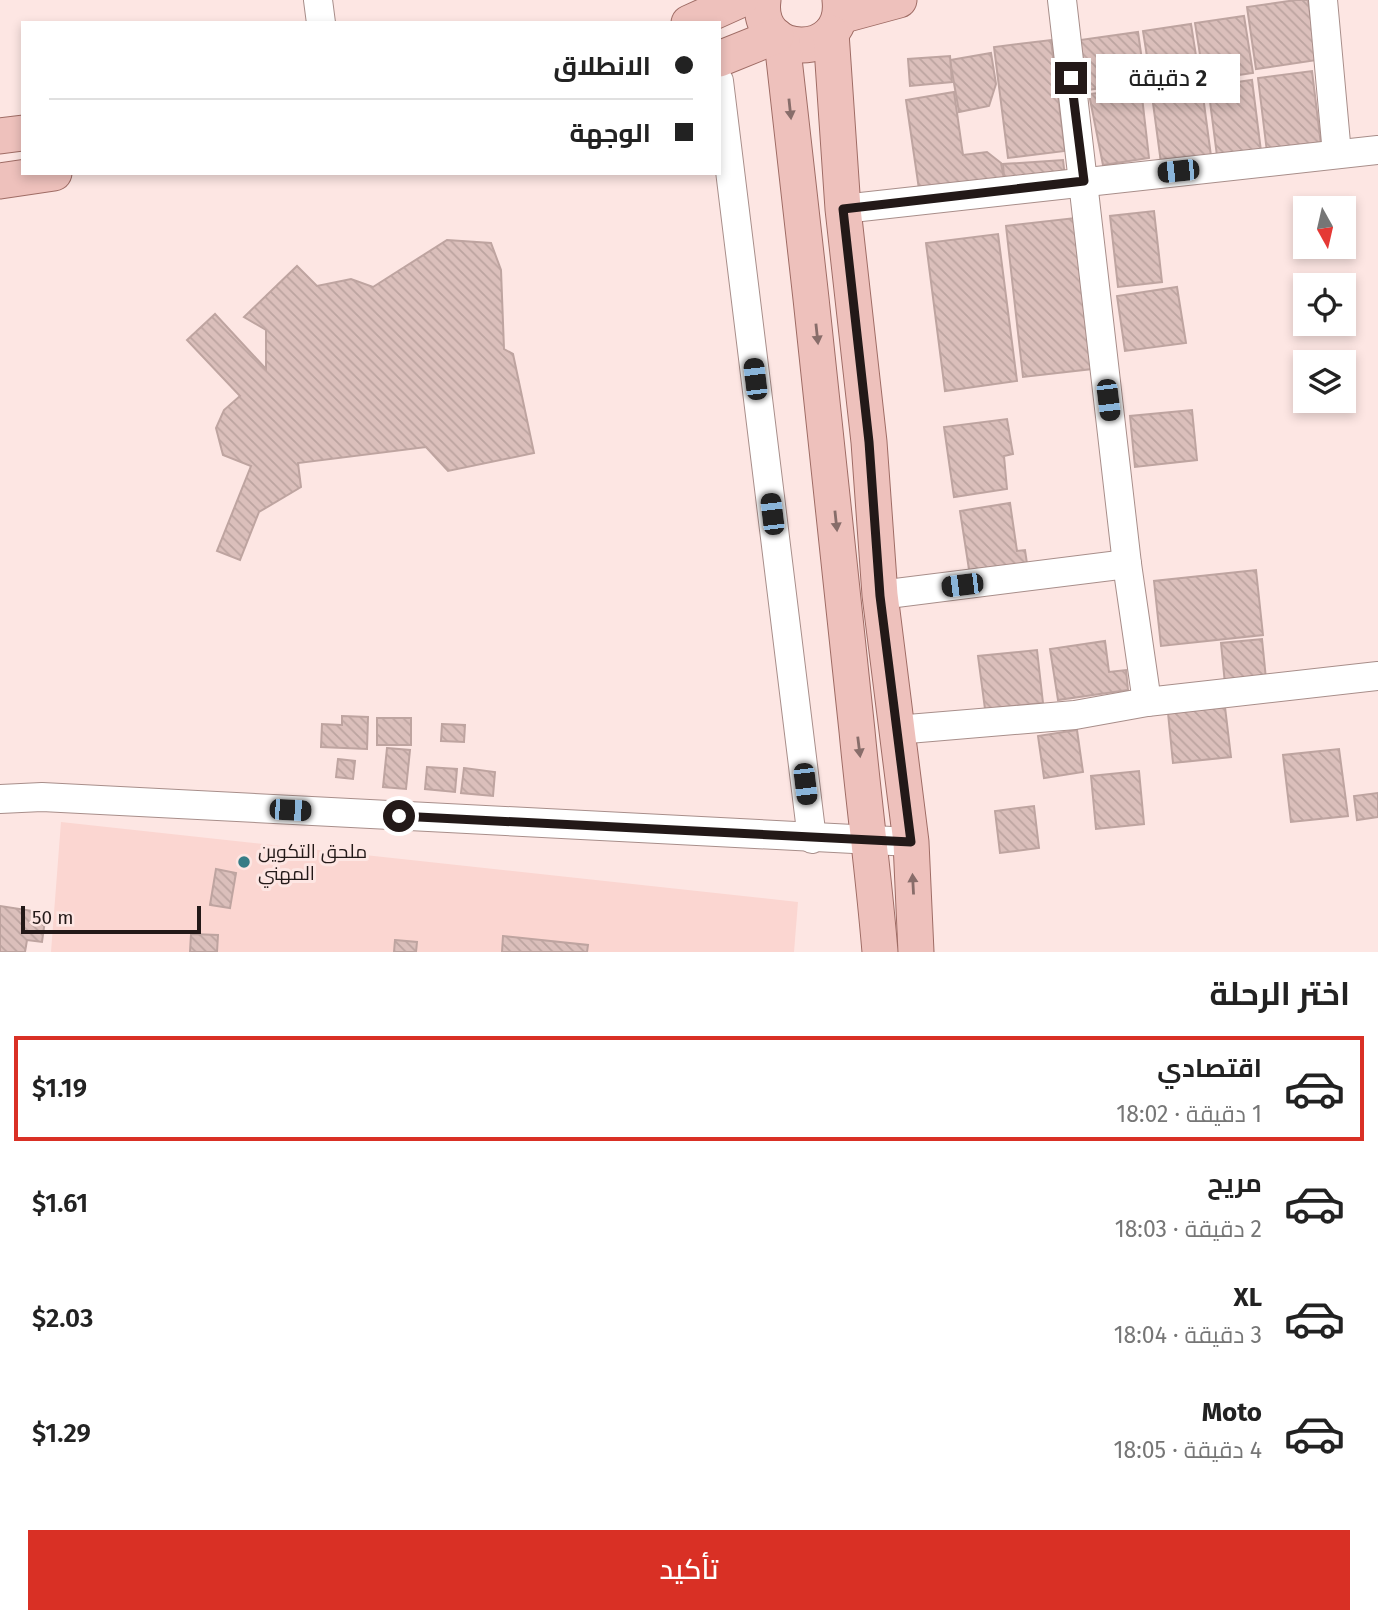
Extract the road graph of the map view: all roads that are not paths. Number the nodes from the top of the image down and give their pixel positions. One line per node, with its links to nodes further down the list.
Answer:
1 (318, 0): 8 (street)
2 (740, 0): 9 (main road)
3 (763, 0): 10 (main road)
4 (899, 0): 7 (main road)
5 (1062, 0): 19 (street)
6 (1322, 0): 16 (street)
7 (837, 16): 10 (main road); 20 (main road)
8 (321, 21)
9 (693, 21)
10 (779, 38): 11 (main road); 30 (main road, one-way to 30)
11 (721, 59)
12 (721, 97): 29 (street)
13 (21, 133): 14 (main road)
14 (0, 136)
15 (1378, 150): 16 (street)
16 (1336, 154): 19 (street)
17 (40, 175): 18 (main road)
18 (0, 181)
19 (1084, 181): 20 (street); 21 (street)
20 (843, 209): 22 (main road)
21 (1127, 564): 22 (street); 24 (street)
22 (880, 596): 25 (main road)
23 (1378, 676): 24 (street)
24 (1147, 702): 25 (street)
25 (896, 730): 31 (main road)
26 (0, 789): 27 (street)
27 (42, 797): 28 (street); 29 (street)
28 (0, 799)
29 (811, 838): 30 (street)
30 (872, 842): 31 (street); 32 (main road)
31 (911, 842): 33 (main road, one-way to 31)
32 (880, 952)
33 (916, 952)

